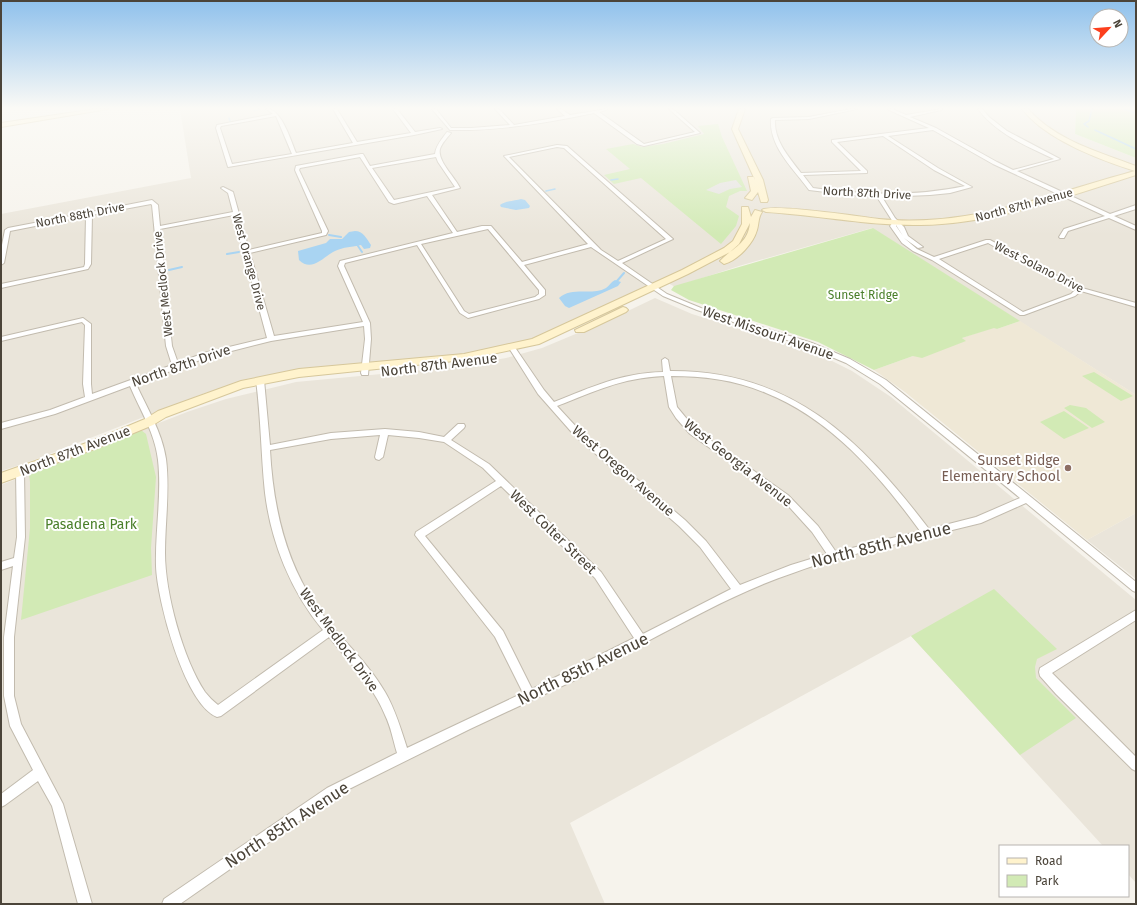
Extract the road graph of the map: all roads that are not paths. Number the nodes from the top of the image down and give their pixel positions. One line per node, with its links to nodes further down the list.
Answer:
1 (225, 151): 15 (street)
2 (293, 151): 15 (street)
3 (316, 151): 15 (street)
4 (438, 151): 16 (street)
5 (530, 151): 41 (street, West Missouri Avenue)
6 (569, 151): 46 (street, West Missouri Avenue)
7 (738, 151): 26 (street)
8 (745, 151): 28 (street)
9 (784, 151): 21 (street)
10 (844, 151): 21 (street)
11 (909, 151): 25 (street, North 87th Drive)
12 (974, 151): 19 (street)
13 (1042, 151): 19 (street)
14 (1095, 151): 18 (street)
15 (295, 155)
16 (437, 155): 17 (street); 24 (street)
17 (370, 167): 24 (street); 43 (street)
18 (1136, 169): 23 (street, North 87th Avenue)
19 (1013, 171): 23 (street)
20 (1136, 173): 23 (street, North 87th Avenue)
21 (801, 174): 25 (street, North 87th Drive)
22 (223, 188): 31 (street, West Orange Drive)
23 (1060, 193): 33 (street); 34 (street, North 87th Avenue)
24 (429, 196): 37 (street)
25 (879, 196): 34 (street)
26 (749, 198): 28 (street); 30 (street, North 87th Avenue)
27 (152, 202): 32 (street, North 88th Drive); 35 (street, West Medlock Drive)
28 (764, 207): 30 (street); 34 (street, North 87th Avenue); 49 (street, North 87th Avenue)
29 (1136, 207): 33 (street)
30 (745, 209): 49 (street, North 87th Avenue)
31 (236, 212): 35 (street); 43 (street, West Orange Drive)
32 (89, 213): 45 (street, North 88th Drive); 48 (street)
33 (1109, 216): 36 (street); 38 (street)
34 (894, 220): 40 (street); 42 (street)
35 (158, 228): 57 (street, West Medlock Drive)
36 (1136, 228)
37 (456, 234): 39 (street); 47 (street)
38 (1062, 237)
39 (418, 243): 47 (street); 52 (street)
40 (915, 243): 42 (street); 44 (street)
41 (592, 245): 46 (street, West Missouri Avenue); 47 (street)
42 (907, 245): 44 (street)
43 (247, 252): 54 (street, West Orange Drive)
44 (934, 259): 50 (street, West Solano Drive); 50 (street)
45 (1, 263)
46 (618, 263): 49 (street, West Missouri Avenue)
47 (521, 264)
48 (1, 286)
49 (656, 289): 55 (street, North 87th Avenue); 74 (street, West Missouri Avenue)
50 (1080, 289): 51 (street, West Solano Drive)
51 (1136, 305)
52 (367, 324): 54 (street, North 87th Drive); 58 (street)
53 (1, 339): 62 (street)
54 (270, 339): 57 (street, North 87th Drive)
55 (514, 351): 58 (street, North 87th Avenue); 63 (street, West Oregon Avenue)
56 (665, 360): 59 (street, West Georgia Avenue)
57 (176, 366): 60 (street, North 87th Drive)
58 (365, 370): 61 (street, North 87th Avenue)
59 (667, 373): 63 (street); 75 (street); 76 (street, West Georgia Avenue)
60 (132, 383): 62 (street, North 87th Drive); 64 (street)
61 (260, 384): 64 (street, North 87th Avenue); 69 (street, West Medlock Drive)
62 (89, 399): 65 (street, North 87th Drive)
63 (552, 405): 80 (street, West Oregon Avenue)
64 (149, 422): 71 (street, North 87th Avenue); 82 (street)
65 (1, 426)
66 (461, 426): 68 (street)
67 (385, 432): 68 (street); 69 (street); 70 (street)
68 (446, 440): 73 (street, West Colter Street)
69 (267, 448): 82 (street, West Medlock Drive)
70 (379, 457)
71 (20, 472): 72 (street, North 87th Avenue); 77 (street)
72 (1, 478)
73 (501, 482): 83 (street, West Colter Street); 85 (street)
74 (1027, 499): 75 (street, North 85th Avenue); 79 (street, West Missouri Avenue)
75 (928, 534): 76 (street, North 85th Avenue)
76 (834, 556): 80 (street, North 85th Avenue)
77 (17, 561): 78 (street); 84 (street)
78 (1, 566)
79 (1136, 588)
80 (738, 590): 83 (street, North 85th Avenue)
81 (1136, 615): 87 (street)
82 (329, 631): 86 (street, West Medlock Drive)
83 (642, 641): 85 (street, North 85th Avenue)
84 (5, 671): 88 (street)
85 (530, 696): 86 (street, North 85th Avenue)
86 (404, 756): 91 (street, North 85th Avenue)
87 (1136, 765)
88 (39, 773): 89 (street); 90 (street)
89 (1, 801)
90 (85, 904)
91 (170, 904)

